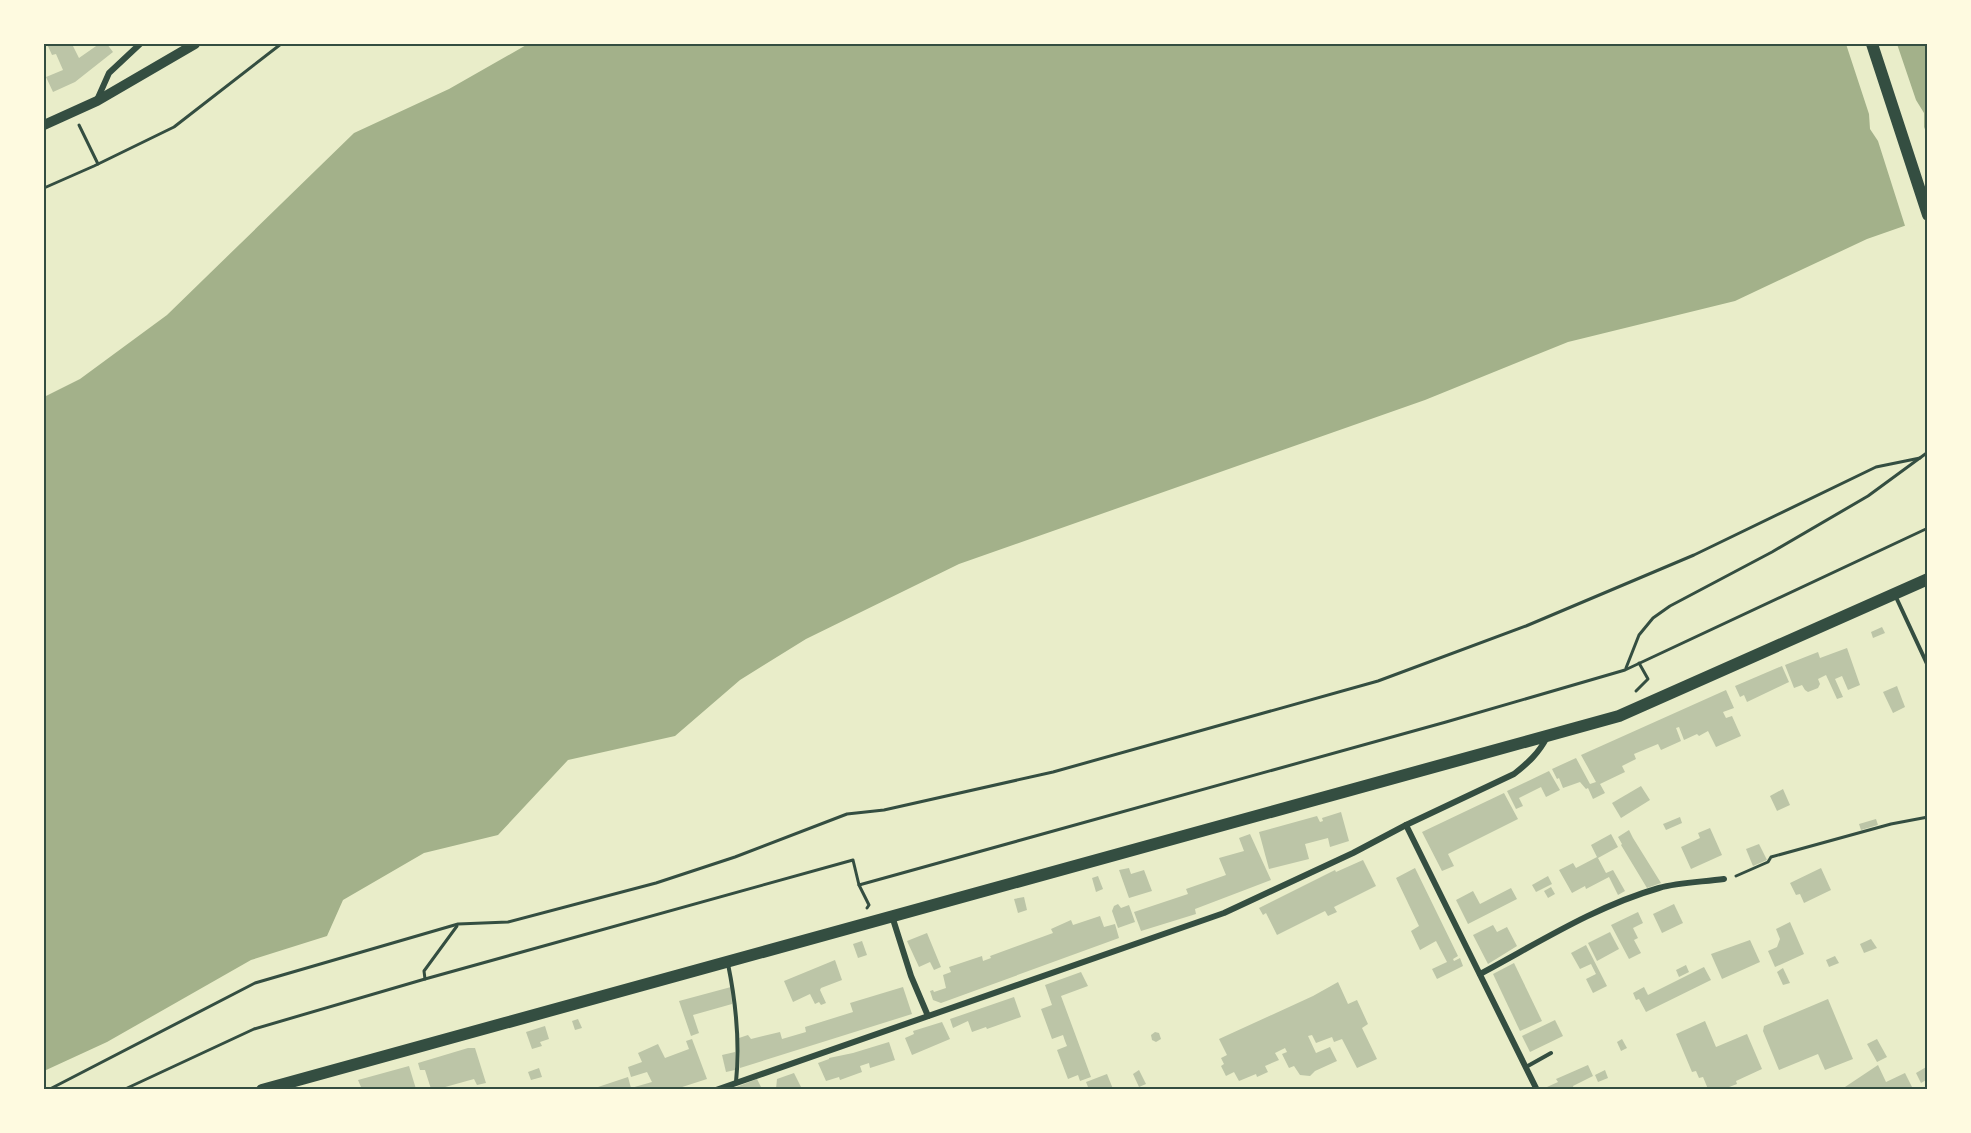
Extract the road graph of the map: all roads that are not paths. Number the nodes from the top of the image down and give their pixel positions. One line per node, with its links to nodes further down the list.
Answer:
1 (140, 44): 4 (street)
2 (195, 44): 4 (main road)
3 (1872, 44): 6 (main road)
4 (97, 101): 5 (main road)
5 (44, 125)
6 (1928, 215)
7 (1928, 579): 8 (main road)
8 (1894, 594): 9 (lane); 10 (main road)
9 (1928, 666)
10 (1547, 737): 11 (street); 13 (main road)
11 (1406, 825): 15 (street); 16 (street)
12 (1724, 879): 15 (street)
13 (892, 916): 14 (main road); 16 (street)
14 (728, 961): 19 (lane); 20 (main road)
15 (1480, 974): 18 (street)
16 (928, 1016): 19 (street)
17 (1551, 1053): 18 (lane)
18 (1526, 1066): 22 (street)
19 (736, 1083): 21 (street)
20 (262, 1089)
21 (716, 1089)
22 (1537, 1089)

